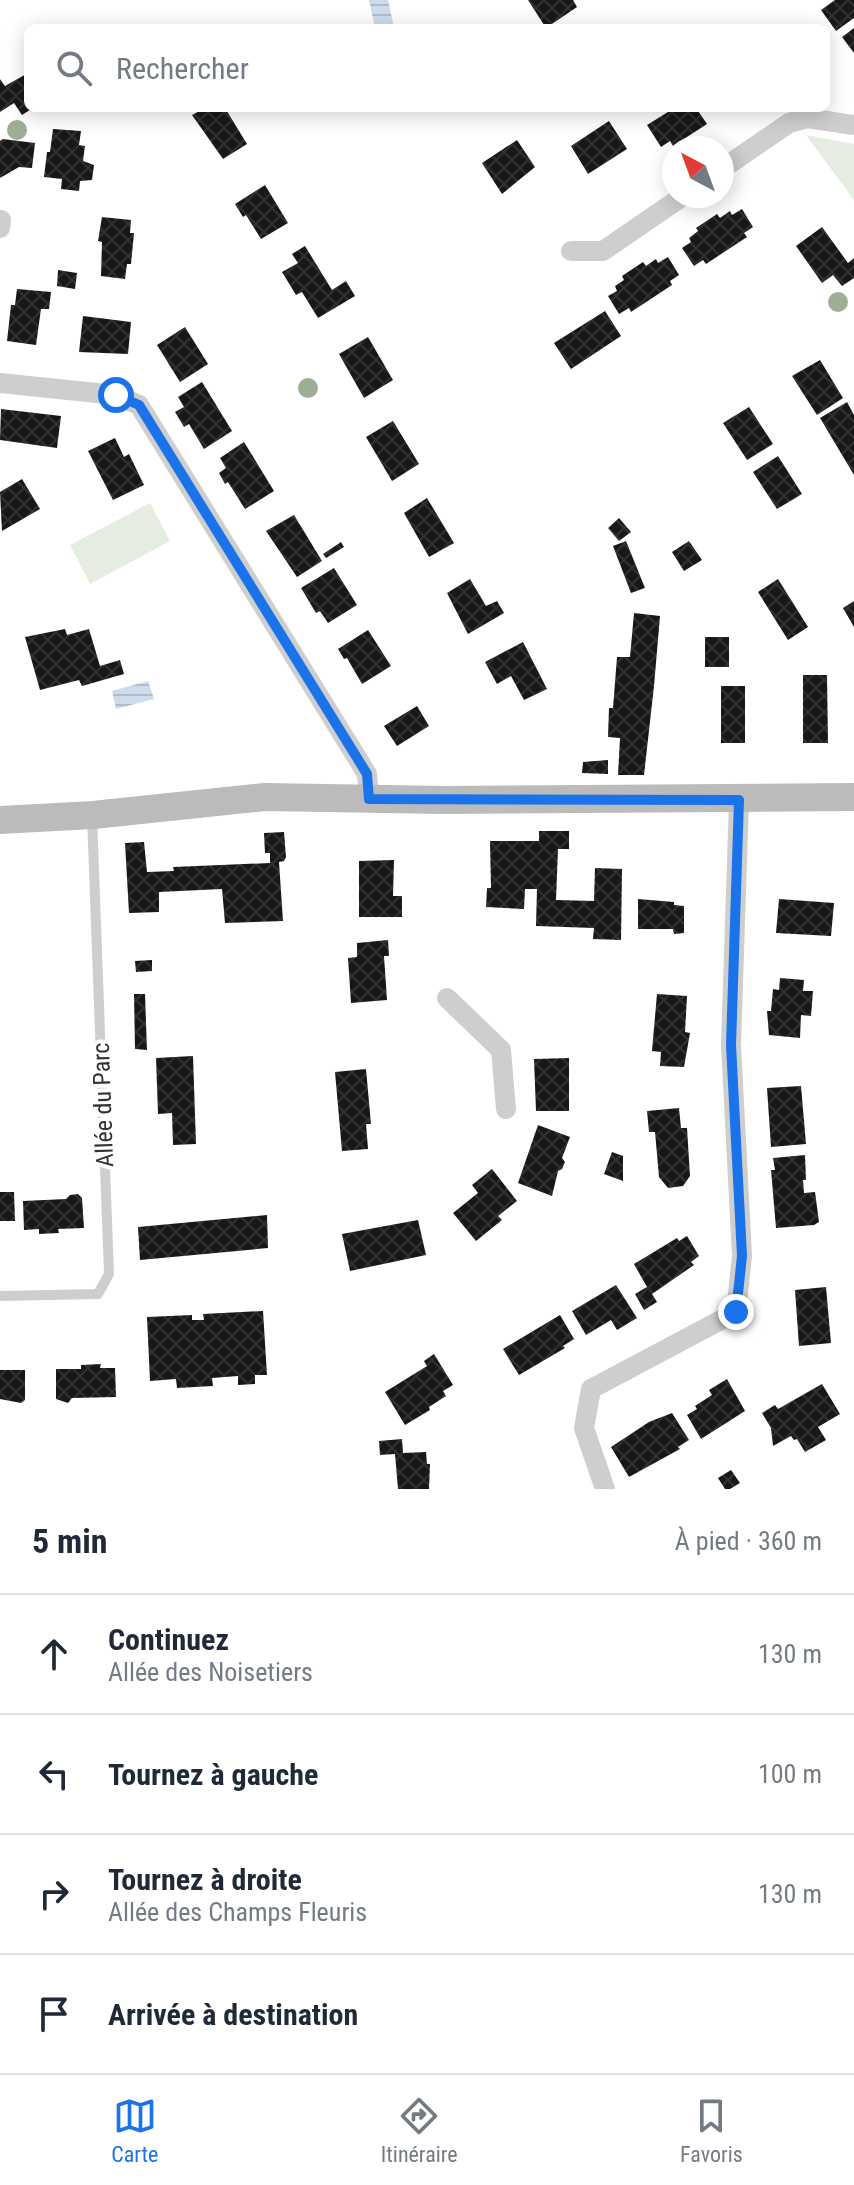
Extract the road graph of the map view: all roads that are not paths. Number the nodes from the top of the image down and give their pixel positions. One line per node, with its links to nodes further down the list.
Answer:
1 (854, 125): 2 (street)
2 (734, 161)
3 (666, 208): 6 (street)
4 (1, 220): 5 (street)
5 (0, 228)
6 (571, 251)
7 (0, 383): 9 (street)
8 (854, 797): 10 (main road)
9 (369, 799): 10 (main road); 11 (main road)
10 (739, 800): 16 (street)
11 (93, 815): 12 (main road); 15 (lane, Allée du Parc)
12 (0, 820)
13 (447, 998): 14 (street)
14 (506, 1109)
15 (0, 1296)
16 (605, 1489)

